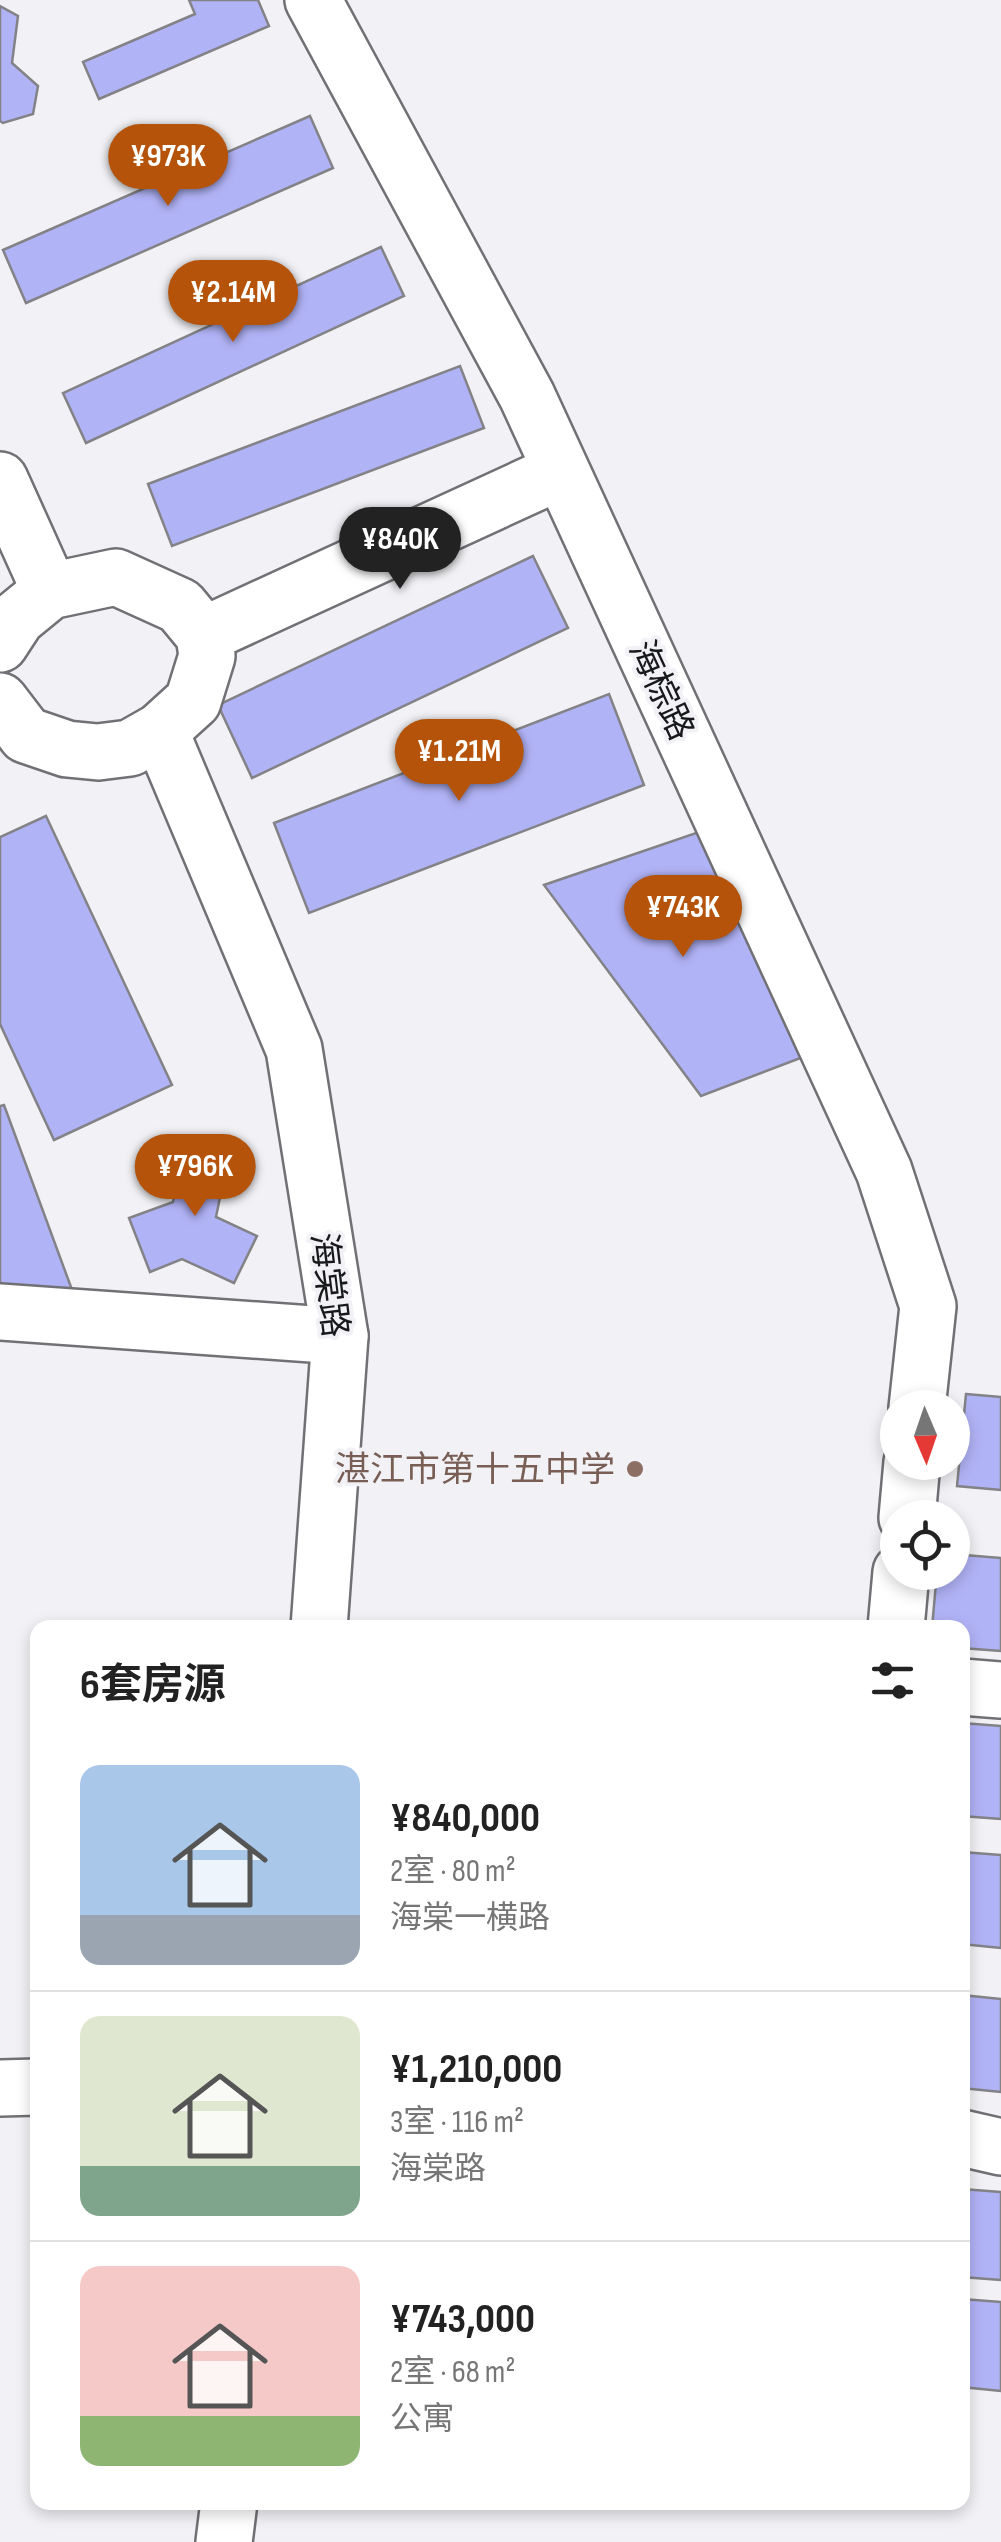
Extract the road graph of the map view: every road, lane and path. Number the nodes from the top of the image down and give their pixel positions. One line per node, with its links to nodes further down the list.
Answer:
1 (312, 0): 2 (street, 海棕路)
2 (562, 471): 5 (street); 11 (street, 海棕路)
3 (0, 480): 4 (street)
4 (50, 591): 5 (street); 6 (street)
5 (204, 635): 8 (street)
6 (0, 644)
7 (9, 727): 8 (street)
8 (160, 732): 10 (street, 海棠路)
9 (0, 1312): 10 (street)
10 (340, 1336): 13 (street, 海棠路)
11 (920, 1390)
12 (899, 1590): 14 (street)
13 (320, 1620)
14 (897, 1620)
15 (970, 1688): 16 (street)
16 (1001, 1690)
17 (0, 2088): 18 (street)
18 (30, 2088)
19 (970, 2140): 20 (street)
20 (1001, 2146)
21 (228, 2510): 22 (street)
22 (224, 2542)

